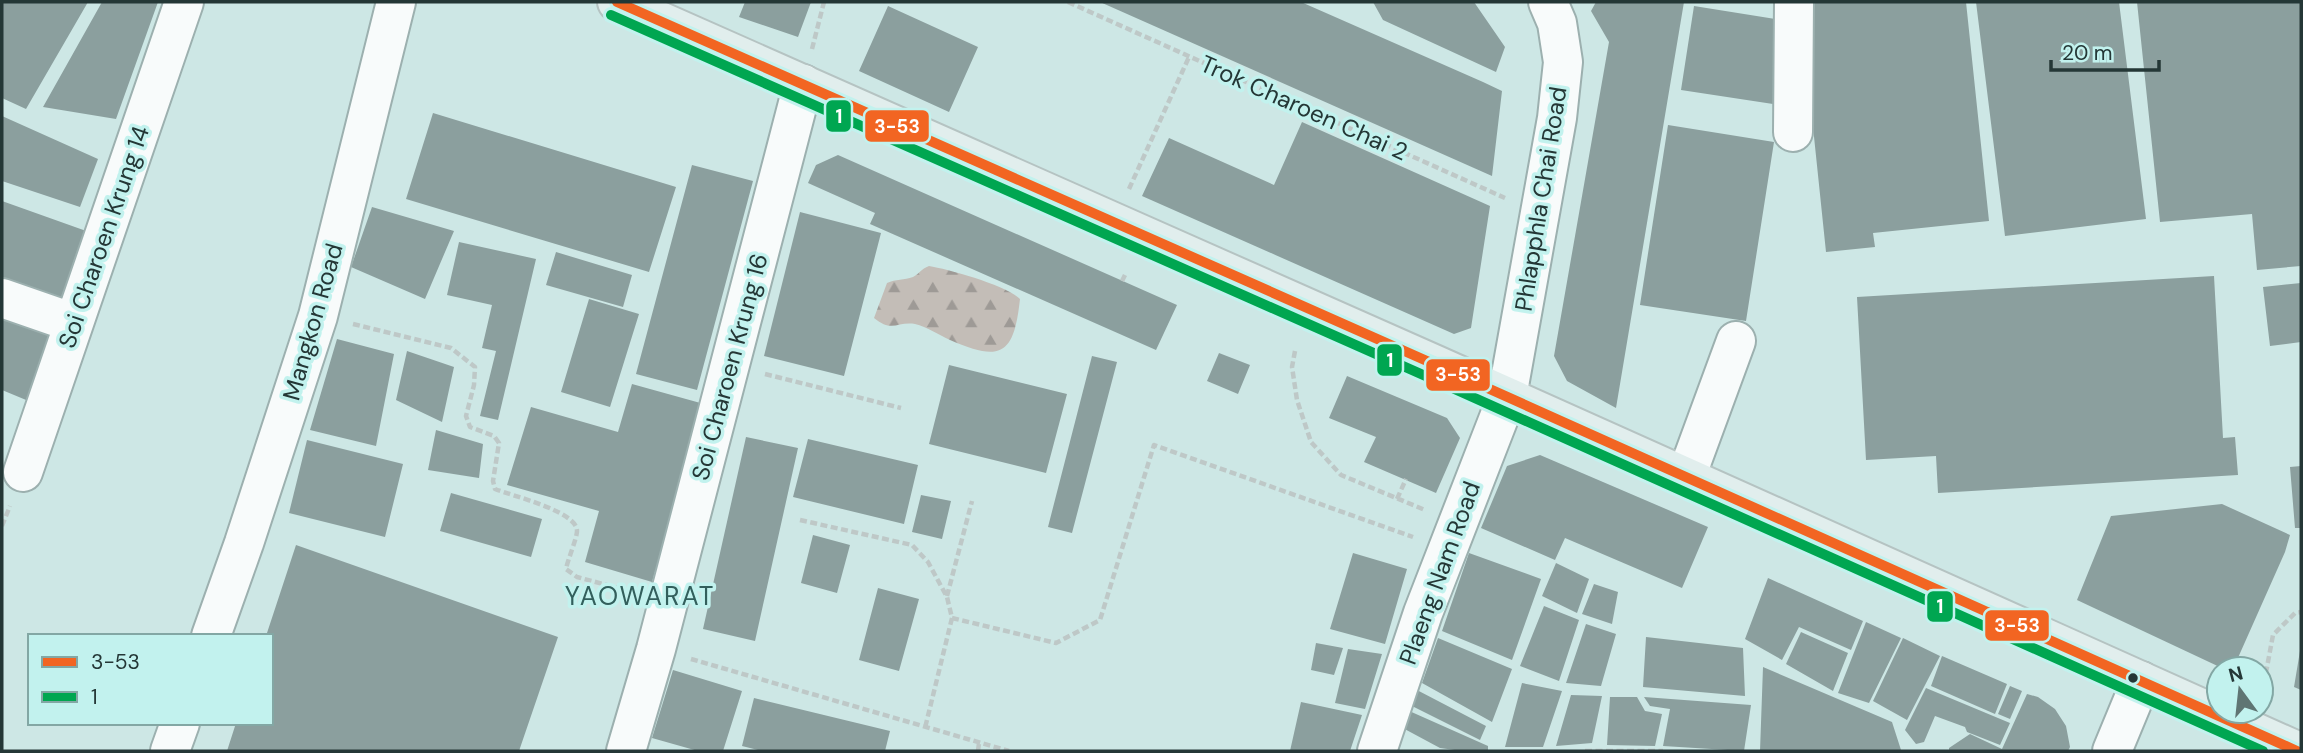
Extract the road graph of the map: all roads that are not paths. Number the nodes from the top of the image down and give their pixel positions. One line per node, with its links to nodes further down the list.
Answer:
1 (184, 2): 9 (street, Soi Charoen Krung 14)
2 (396, 2): 14 (street, Mangkon Road)
3 (617, 2): 6 (main road)
4 (1548, 2): 11 (street, Phlapphla Chai Road)
5 (1794, 2): 7 (street)
6 (803, 84): 11 (main road); 18 (street, Soi Charoen Krung 16)
7 (1793, 132)
8 (2, 298): 9 (street)
9 (74, 323): 12 (street, Soi Charoen Krung 14)
10 (1736, 341): 13 (street)
11 (1507, 397): 13 (main road); 19 (street, Plaeng Nam Road)
12 (23, 472)
13 (1686, 477): 15 (main road)
14 (212, 634)
15 (2141, 681): 20 (street); 21 (main road)
16 (179, 725): 17 (street)
17 (170, 751)
18 (626, 751)
19 (1377, 751)
20 (2112, 751)
21 (2297, 751)

